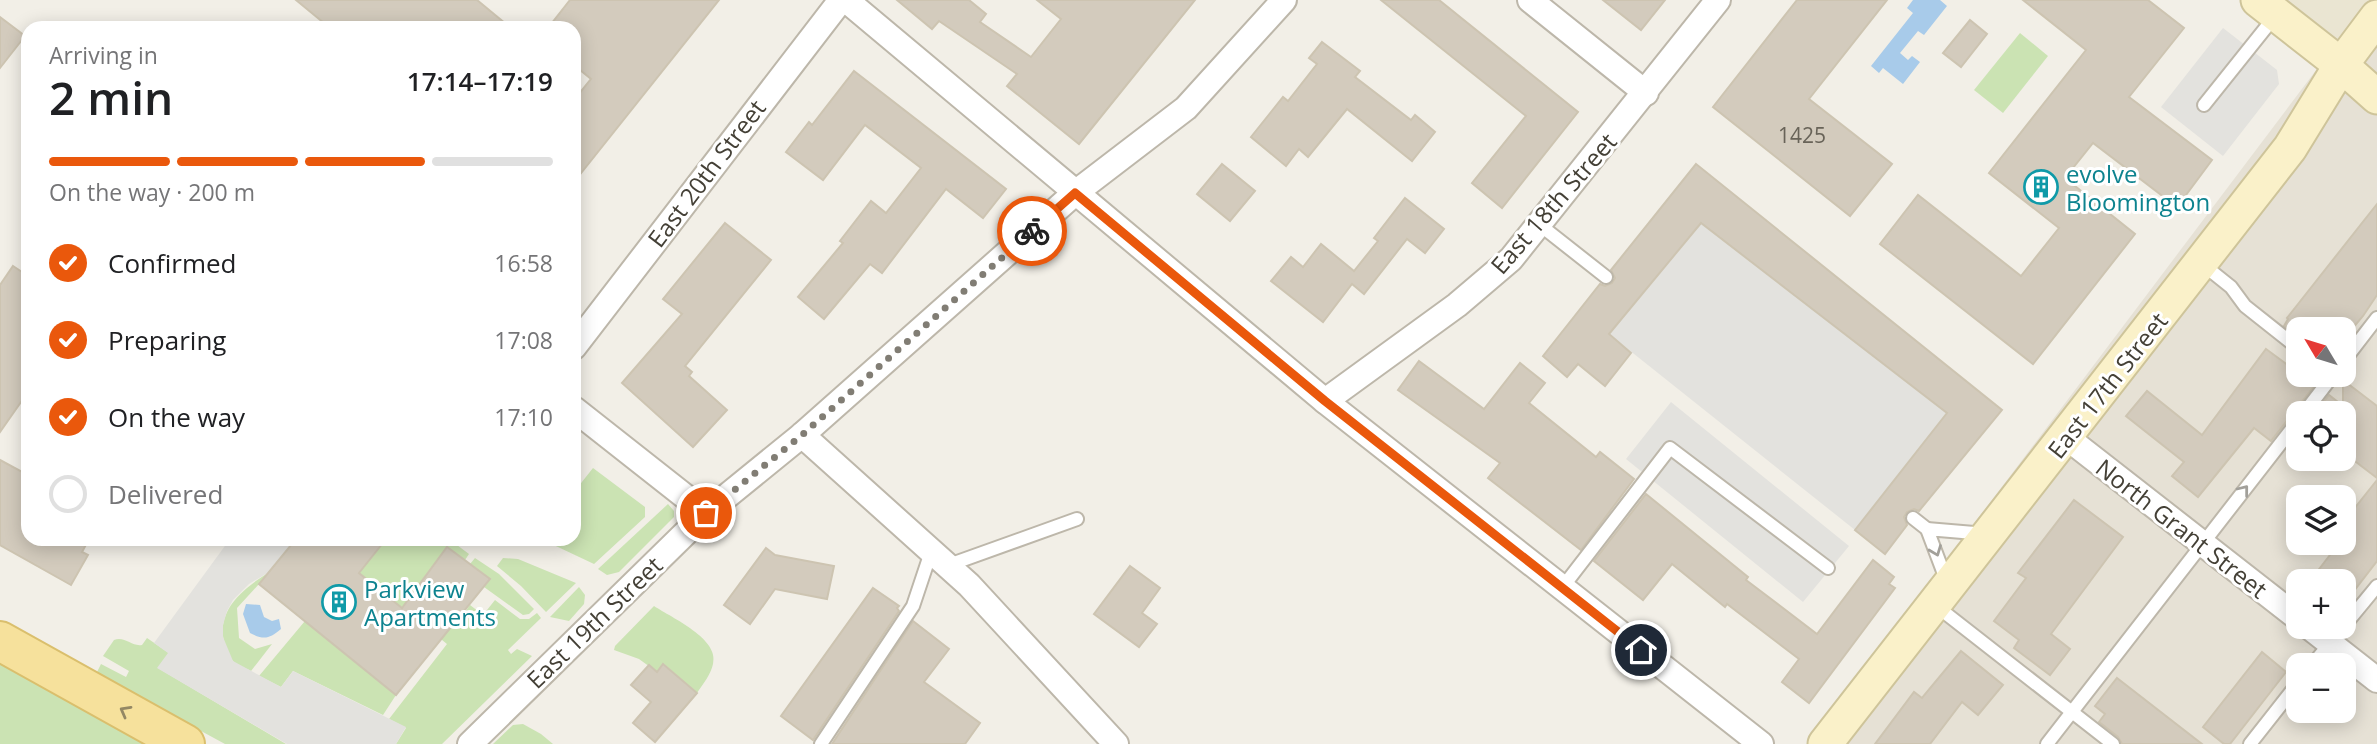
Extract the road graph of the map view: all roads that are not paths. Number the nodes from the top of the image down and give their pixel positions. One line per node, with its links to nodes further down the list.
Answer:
1 (843, 0): 11 (street); 16 (street, East 20th Street)
2 (1284, 0): 11 (street, East 19th Street)
3 (1531, 0): 8 (street)
4 (1718, 0): 8 (street, East 18th Street)
5 (2267, 7): 7 (main road); 10 (lane)
6 (2377, 18): 7 (main road, East 17th Street)
7 (2341, 65): 9 (main road); 13 (main road, East 17th Street)
8 (1646, 93): 12 (street, East 18th Street)
9 (2377, 97)
10 (2204, 105)
11 (1075, 193): 19 (street); 21 (street, East 19th Street)
12 (1540, 225): 14 (lane); 19 (street, East 18th Street)
13 (2201, 263): 17 (lane); 22 (main road, East 17th Street)
14 (1606, 277)
15 (2377, 318): 18 (lane)
16 (581, 337)
17 (2286, 338)
18 (2356, 345)
19 (1325, 401): 33 (street)
20 (581, 415): 24 (street)
21 (802, 435): 24 (street, East 19th Street); 30 (street)
22 (2066, 437): 28 (main road, East 17th Street); 29 (street, North Grant Street)
23 (2286, 437): 29 (lane, one-way to 23)
24 (706, 513): 44 (street, East 19th Street)
25 (1913, 518): 27 (lane)
26 (1077, 519): 30 (lane)
27 (1927, 529): 28 (lane); 34 (lane, one-way to 34)
28 (1990, 535): 34 (main road, East 17th Street)
29 (2202, 544): 35 (street, North Grant Street); 42 (lane)
30 (938, 559): 45 (lane); 46 (street)
31 (1828, 568): 33 (lane)
32 (2377, 586): 38 (lane)
33 (1562, 587): 47 (street)
34 (1942, 596): 42 (lane); 48 (main road, East 17th Street)
35 (2286, 609)
36 (2325, 639): 38 (street)
37 (0, 641): 43 (main road, one-way to 37)
38 (2330, 643): 39 (lane); 40 (street)
39 (2322, 653)
40 (2377, 680)
41 (2286, 698): 51 (lane)
42 (2071, 711): 49 (lane); 50 (lane)
43 (185, 744)
44 (470, 744)
45 (821, 744)
46 (1116, 744)
47 (1760, 744)
48 (1825, 744)
49 (2047, 744)
50 (2113, 744)
51 (2249, 744)

